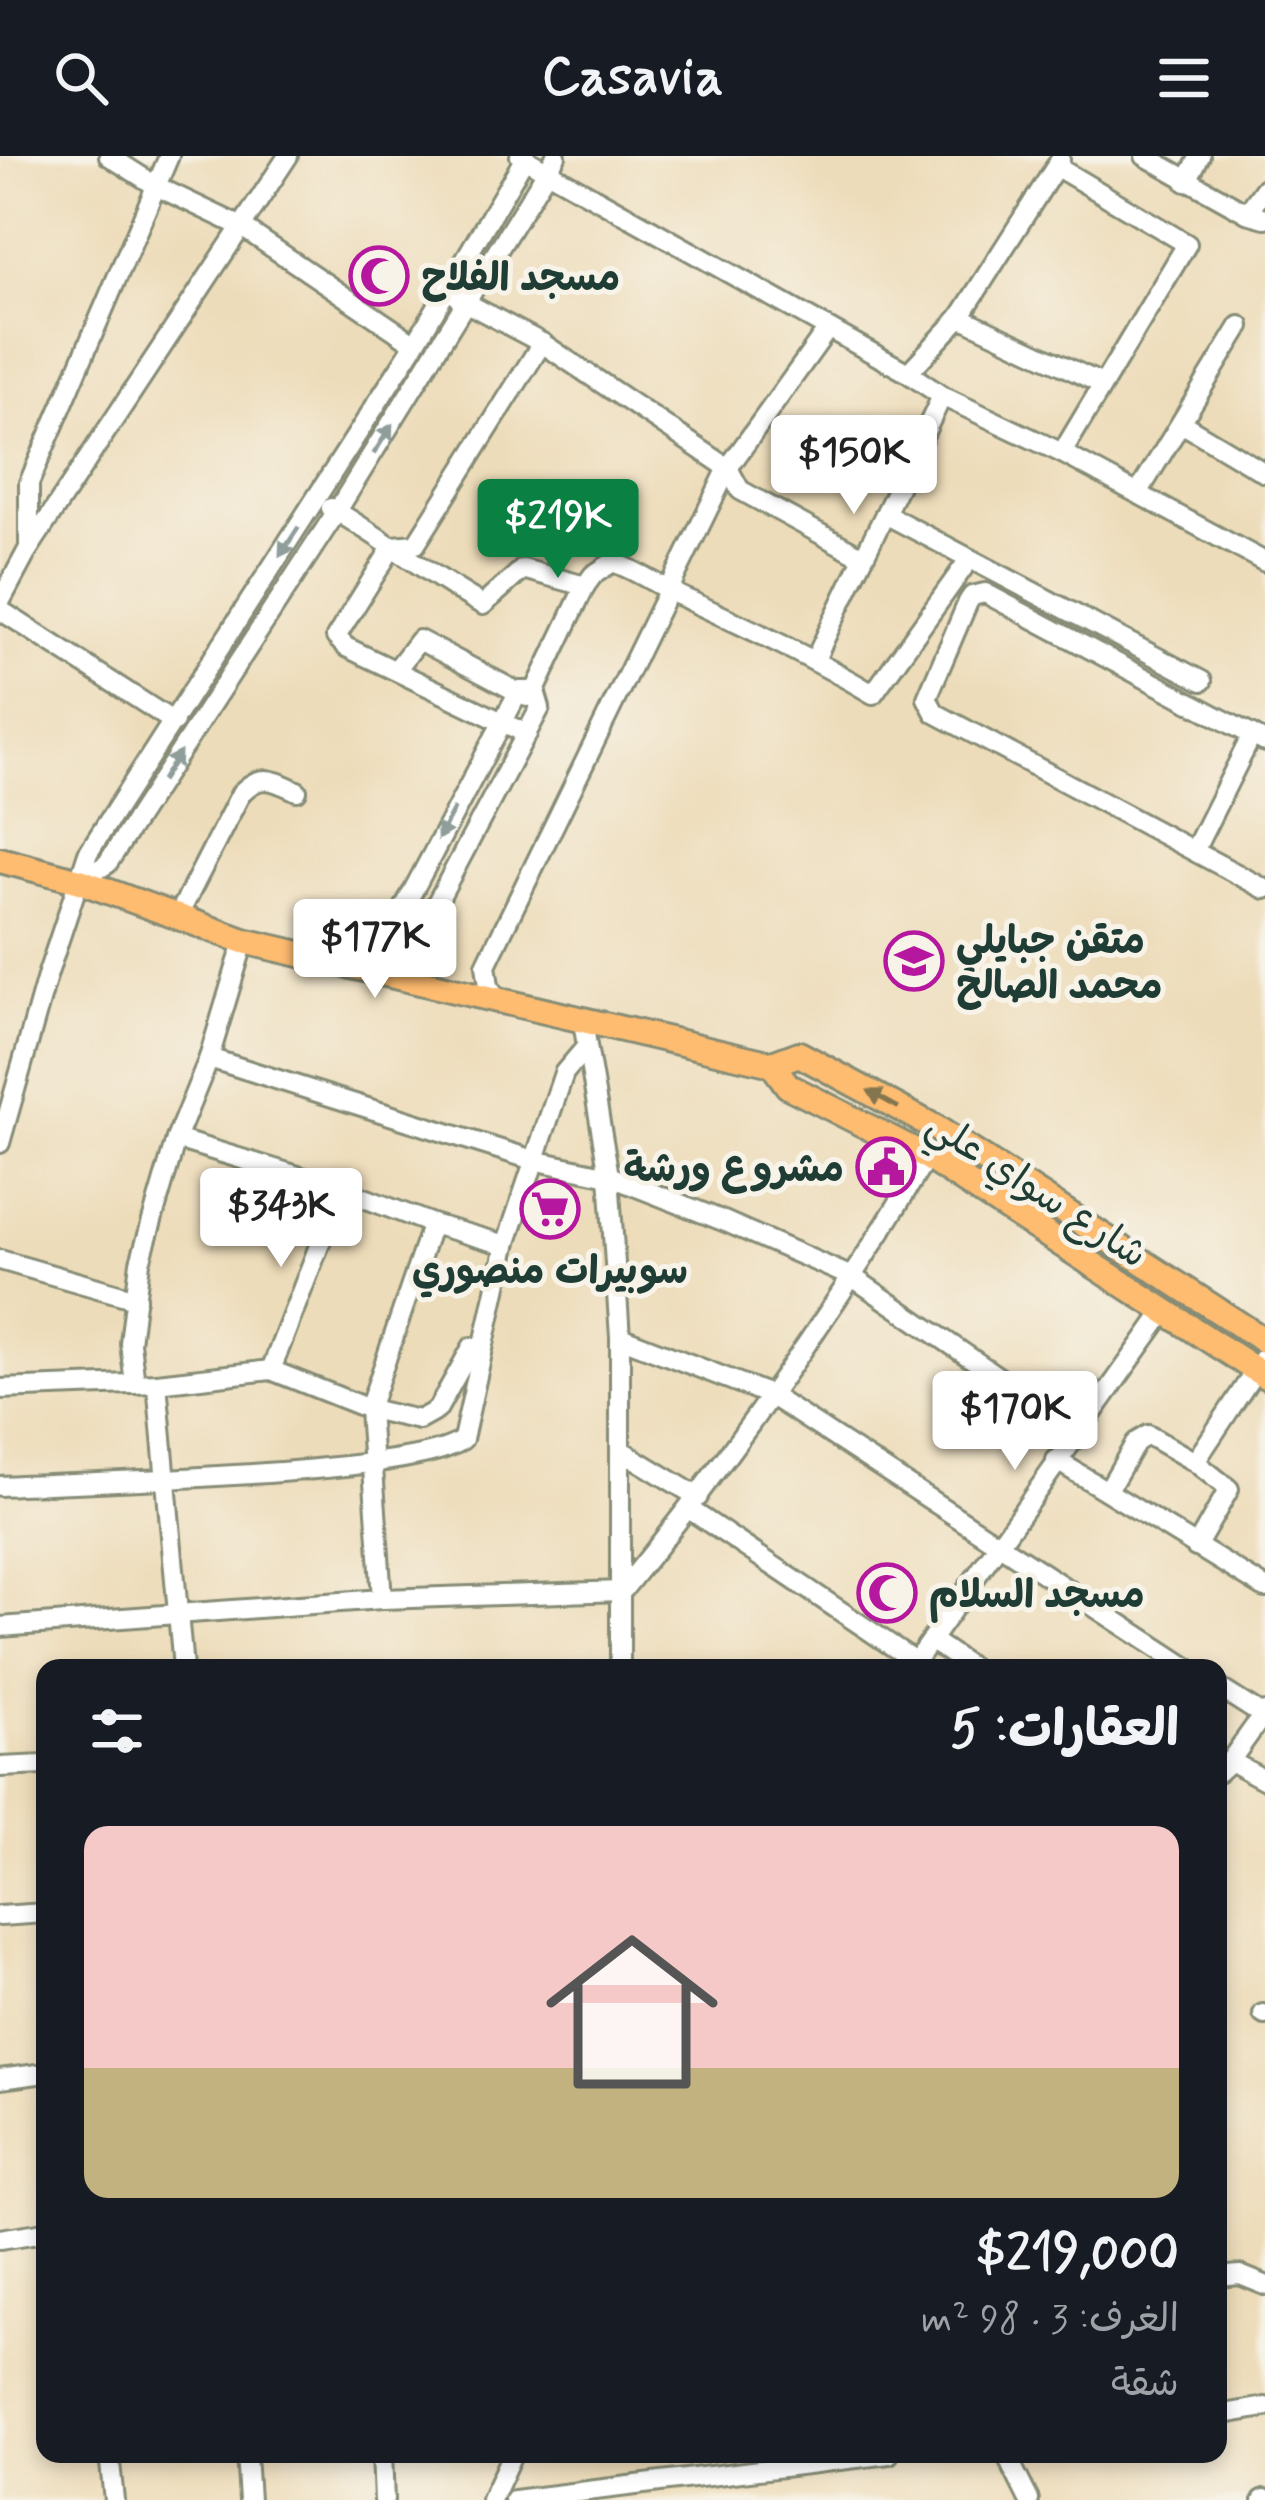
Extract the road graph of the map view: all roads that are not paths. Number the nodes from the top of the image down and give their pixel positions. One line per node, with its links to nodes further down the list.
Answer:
1 (110, 156): 10 (street)
2 (169, 156): 10 (street)
3 (288, 156): 13 (street)
4 (1145, 156): 9 (street)
5 (1200, 156): 9 (street)
6 (523, 157): 8 (street); 14 (street)
7 (1060, 161): 16 (street); 22 (street)
8 (552, 164): 15 (street); 18 (street)
9 (1186, 182): 12 (street)
10 (157, 185): 13 (street); 33 (street)
11 (1265, 188): 12 (street)
12 (1256, 216)
13 (242, 227): 20 (street); 33 (street)
14 (446, 291): 15 (street); 20 (street)
15 (467, 305): 19 (street); 30 (street, one-way to 15)
16 (960, 317): 21 (street); 22 (street)
17 (1240, 326): 24 (street)
18 (827, 330): 21 (street); 26 (street)
19 (542, 343): 26 (street); 32 (street)
20 (416, 344): 29 (street)
21 (908, 373): 23 (street)
22 (1102, 384): 25 (street)
23 (942, 396): 25 (street); 31 (street)
24 (1183, 424): 27 (street); 28 (street)
25 (1062, 453): 28 (street)
26 (728, 468): 34 (street); 38 (street)
27 (1265, 473)
28 (1138, 493): 36 (street)
29 (317, 499): 30 (street); 45 (street, one-way to 45)
30 (337, 511): 32 (street); 51 (street, one-way to 30)
31 (887, 515): 34 (street); 35 (street)
32 (393, 547): 37 (street); 41 (street)
33 (29, 548): 39 (street)
34 (861, 556): 40 (street)
35 (968, 561): 40 (street); 42 (street)
36 (1265, 562)
37 (585, 586): 38 (street); 43 (street)
38 (670, 592): 40 (street); 57 (street)
39 (0, 606): 45 (street)
40 (815, 660)
41 (396, 670): 43 (street); 44 (street)
42 (1202, 681)
43 (532, 697): 44 (street); 46 (street)
44 (502, 721): 46 (street); 55 (street, one-way to 55)
45 (174, 722): 51 (street)
46 (527, 734): 56 (street)
47 (1258, 738): 49 (street); 49 (street)
48 (297, 791): 53 (street)
49 (1195, 849): 52 (street)
50 (0, 860): 51 (main road, شارع سواي علي)
51 (80, 881): 53 (main road, شارع سواي علي); 62 (street)
52 (1265, 890)
53 (179, 914): 54 (main road, شارع سواي علي)
54 (244, 940): 55 (main road, شارع سواي علي); 59 (street)
55 (371, 970): 56 (main road, شارع سواي علي)
56 (398, 976): 57 (main road, شارع سواي علي)
57 (497, 1000): 58 (main road, شارع سواي علي)
58 (585, 1034): 60 (main road, شارع سواي علي); 64 (street); 65 (street)
59 (209, 1058): 61 (street); 64 (street)
60 (772, 1064): 63 (main road, شارع سواي علي); 75 (main road, شارع سواي علي, one-way to 60)
61 (176, 1138): 66 (street); 71 (street)
62 (0, 1143)
63 (927, 1157): 70 (street); 73 (main road, شارع سواي علي)
64 (533, 1160): 65 (street); 68 (street)
65 (609, 1176): 70 (street); 74 (street)
66 (341, 1189): 67 (street); 77 (street)
67 (432, 1224): 68 (street); 82 (street)
68 (506, 1245): 72 (street)
69 (0, 1260): 71 (street)
70 (854, 1278): 81 (street); 84 (street)
71 (136, 1299): 79 (street)
72 (489, 1309): 83 (street); 85 (street)
73 (1165, 1311): 76 (main road, شارع سواي علي); 84 (street)
74 (620, 1337): 81 (street); 86 (street)
75 (1265, 1341)
76 (1263, 1368): 88 (street)
77 (271, 1370): 78 (street); 82 (street)
78 (157, 1383): 79 (street); 90 (street)
79 (135, 1384): 80 (street)
80 (0, 1389)
81 (770, 1395): 93 (street); 94 (street)
82 (369, 1409): 83 (street); 89 (street)
83 (430, 1415): 85 (street)
84 (1077, 1431): 87 (street)
85 (463, 1439): 89 (street)
86 (622, 1451): 93 (street); 97 (street)
87 (1056, 1460): 92 (street); 94 (street)
88 (1195, 1462): 92 (street); 95 (street)
89 (372, 1465): 90 (street); 98 (street)
90 (164, 1476): 91 (street); 99 (street)
91 (0, 1486)
92 (1108, 1490): 95 (street)
93 (694, 1503): 97 (street); 104 (street)
94 (998, 1547): 101 (street); 107 (street)
95 (1196, 1547): 96 (street)
96 (1265, 1588)
97 (622, 1591): 98 (street); 103 (street)
98 (382, 1599): 99 (street)
99 (179, 1612): 100 (street); 102 (street)
100 (0, 1627)
101 (931, 1640): 105 (street); 106 (street)
102 (182, 1659)
103 (620, 1659)
104 (906, 1659)
105 (918, 1659)
106 (960, 1659)
107 (1173, 1659)
108 (1227, 1693): 109 (street)
109 (1263, 1713): 110 (street)
110 (1227, 1762)
111 (36, 1765): 112 (street)
112 (0, 1767)
113 (1227, 1767): 114 (street)
114 (1265, 1780)
115 (36, 1913): 116 (street)
116 (0, 1916)
117 (36, 2074): 118 (street)
118 (0, 2079)
119 (36, 2233): 120 (street)
120 (0, 2239)
121 (1227, 2276): 122 (street)
122 (1265, 2285)
123 (1265, 2407): 124 (street)
124 (1227, 2413)
125 (111, 2463): 131 (street)
126 (247, 2463): 132 (street)
127 (382, 2463): 133 (street)
128 (508, 2463): 134 (street)
129 (1010, 2463): 136 (street)
130 (709, 2464): 135 (street)
131 (114, 2500)
132 (249, 2500)
133 (384, 2500)
134 (490, 2500)
135 (514, 2500)
136 (1029, 2500)

